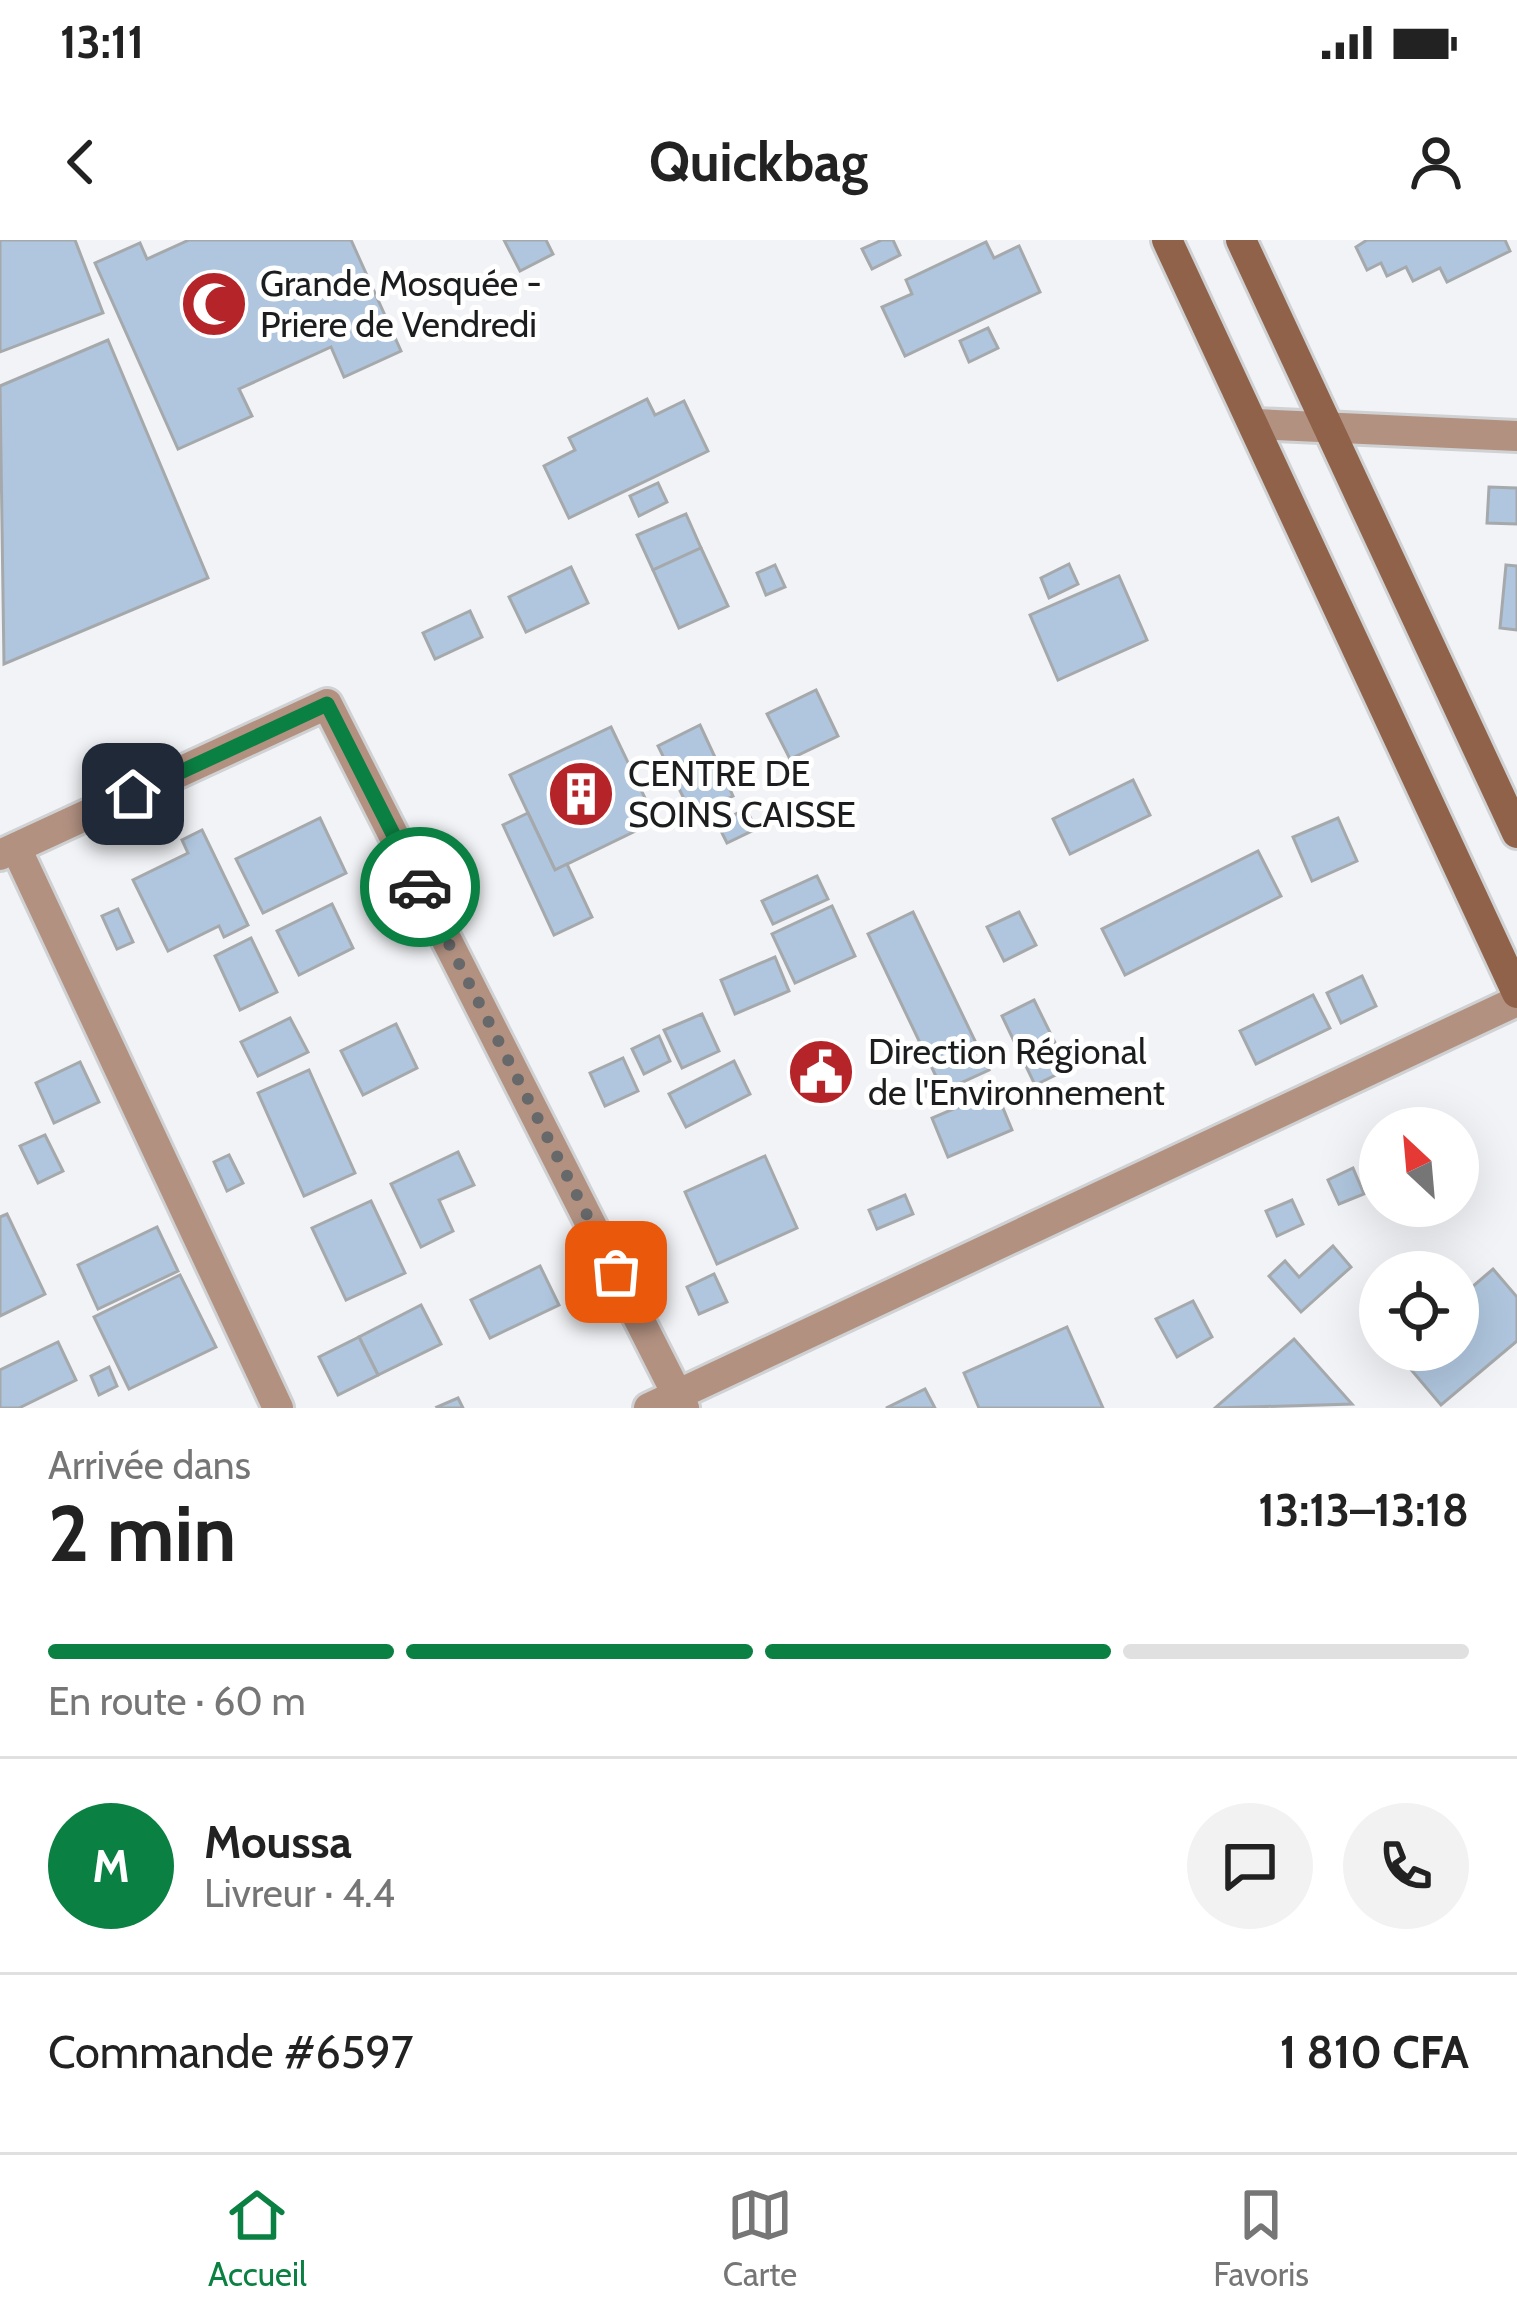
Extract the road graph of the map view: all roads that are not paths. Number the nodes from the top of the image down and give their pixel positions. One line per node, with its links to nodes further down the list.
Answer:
1 (1167, 240): 3 (street)
2 (1241, 240): 4 (street)
3 (1256, 424): 4 (street); 8 (street)
4 (1331, 427): 5 (street); 6 (street)
5 (1517, 436)
6 (1517, 833)
7 (8, 852): 9 (street); 10 (street)
8 (1517, 998): 9 (street)
9 (681, 1401): 11 (street)
10 (278, 1408)
11 (649, 1408)

